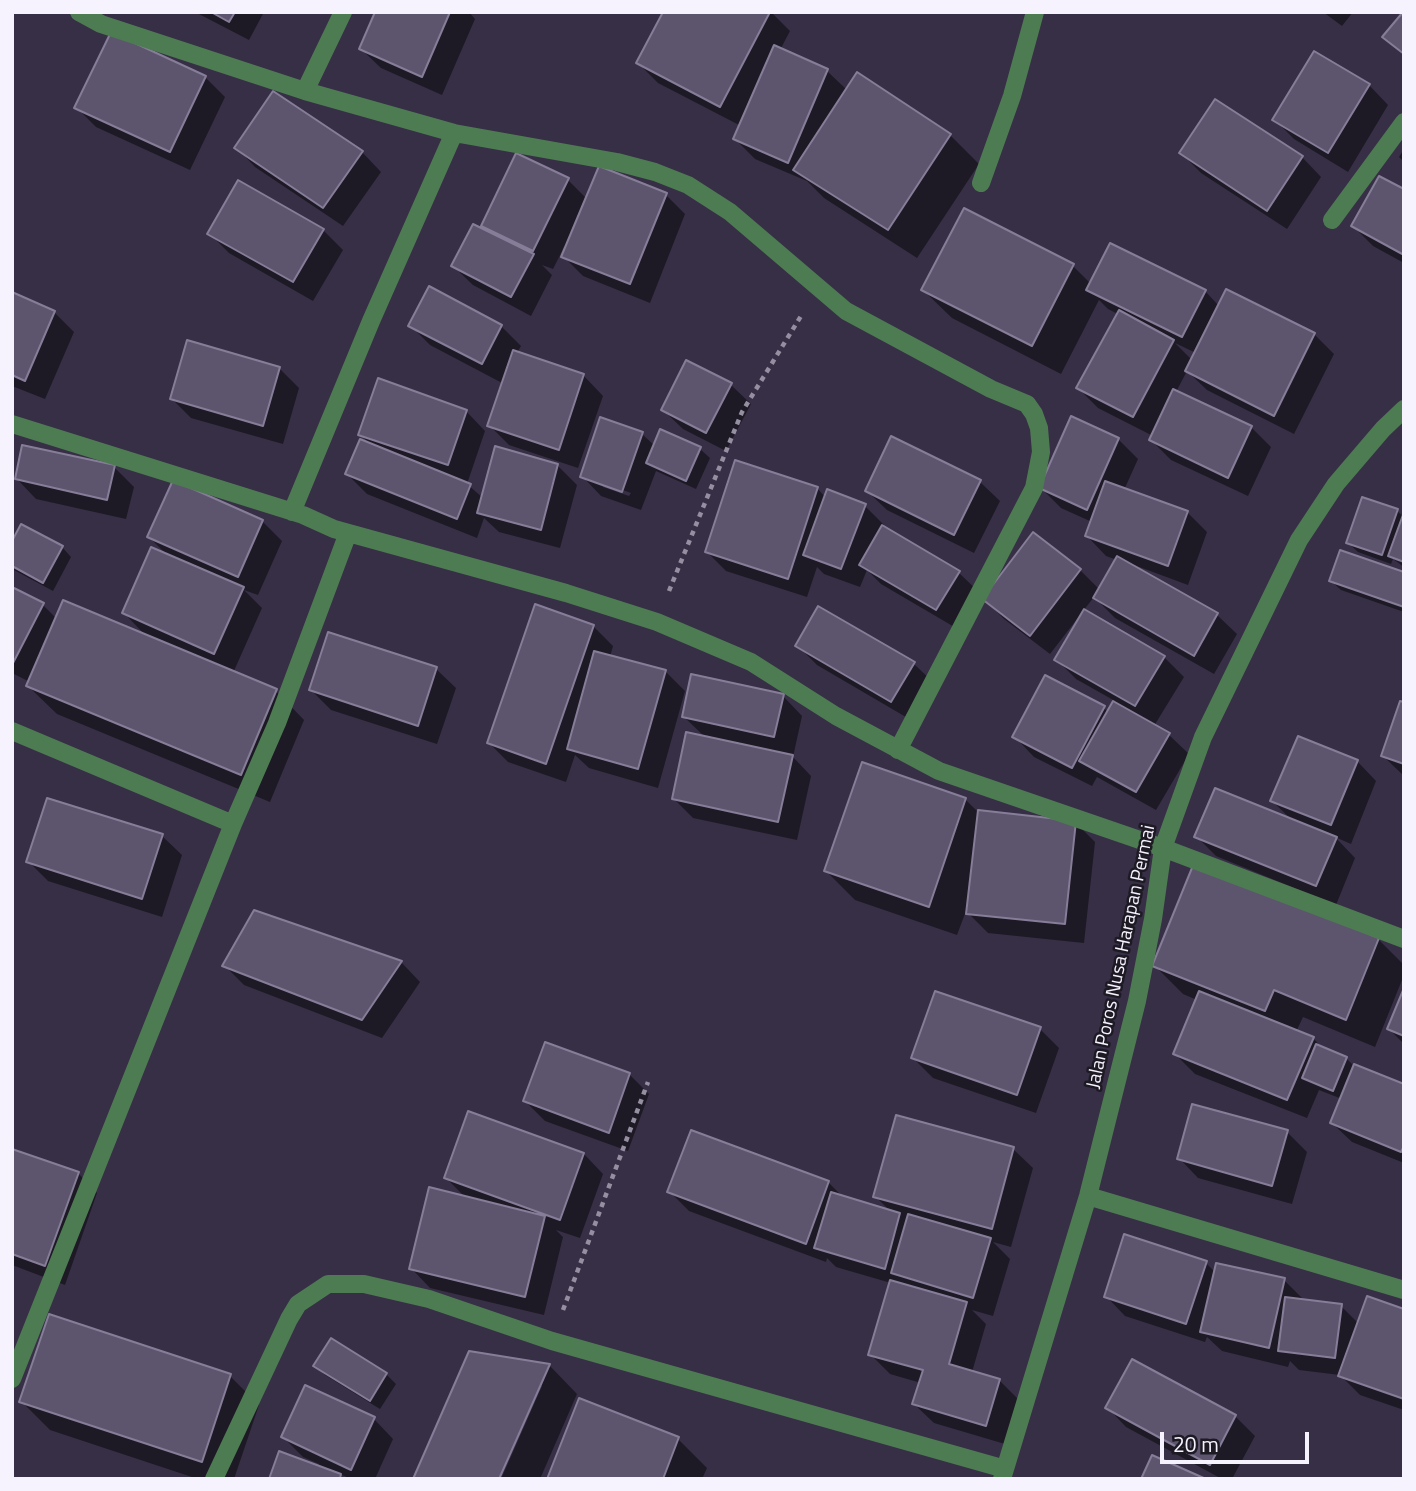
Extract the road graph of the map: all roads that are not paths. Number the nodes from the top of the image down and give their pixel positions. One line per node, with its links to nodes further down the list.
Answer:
1 (79, 12): 4 (street)
2 (343, 12): 4 (street)
3 (1035, 12): 7 (street)
4 (305, 91): 6 (street)
5 (1404, 122): 8 (street)
6 (454, 133): 11 (street); 14 (street)
7 (981, 183)
8 (1332, 220)
9 (1404, 409): 16 (street, Jalan Poros Nusa Harapan Permai)
10 (12, 424): 11 (street)
11 (292, 512): 12 (street)
12 (348, 533): 14 (street); 15 (street)
13 (12, 731): 15 (street)
14 (898, 750): 16 (street)
15 (233, 824): 20 (street)
16 (1163, 848): 17 (street); 18 (street, Jalan Poros Nusa Harapan Permai)
17 (1404, 939)
18 (1088, 1196): 19 (street); 21 (street, Jalan Poros Nusa Harapan Permai)
19 (1404, 1290)
20 (12, 1380)
21 (1003, 1474): 22 (street)
22 (215, 1479)

